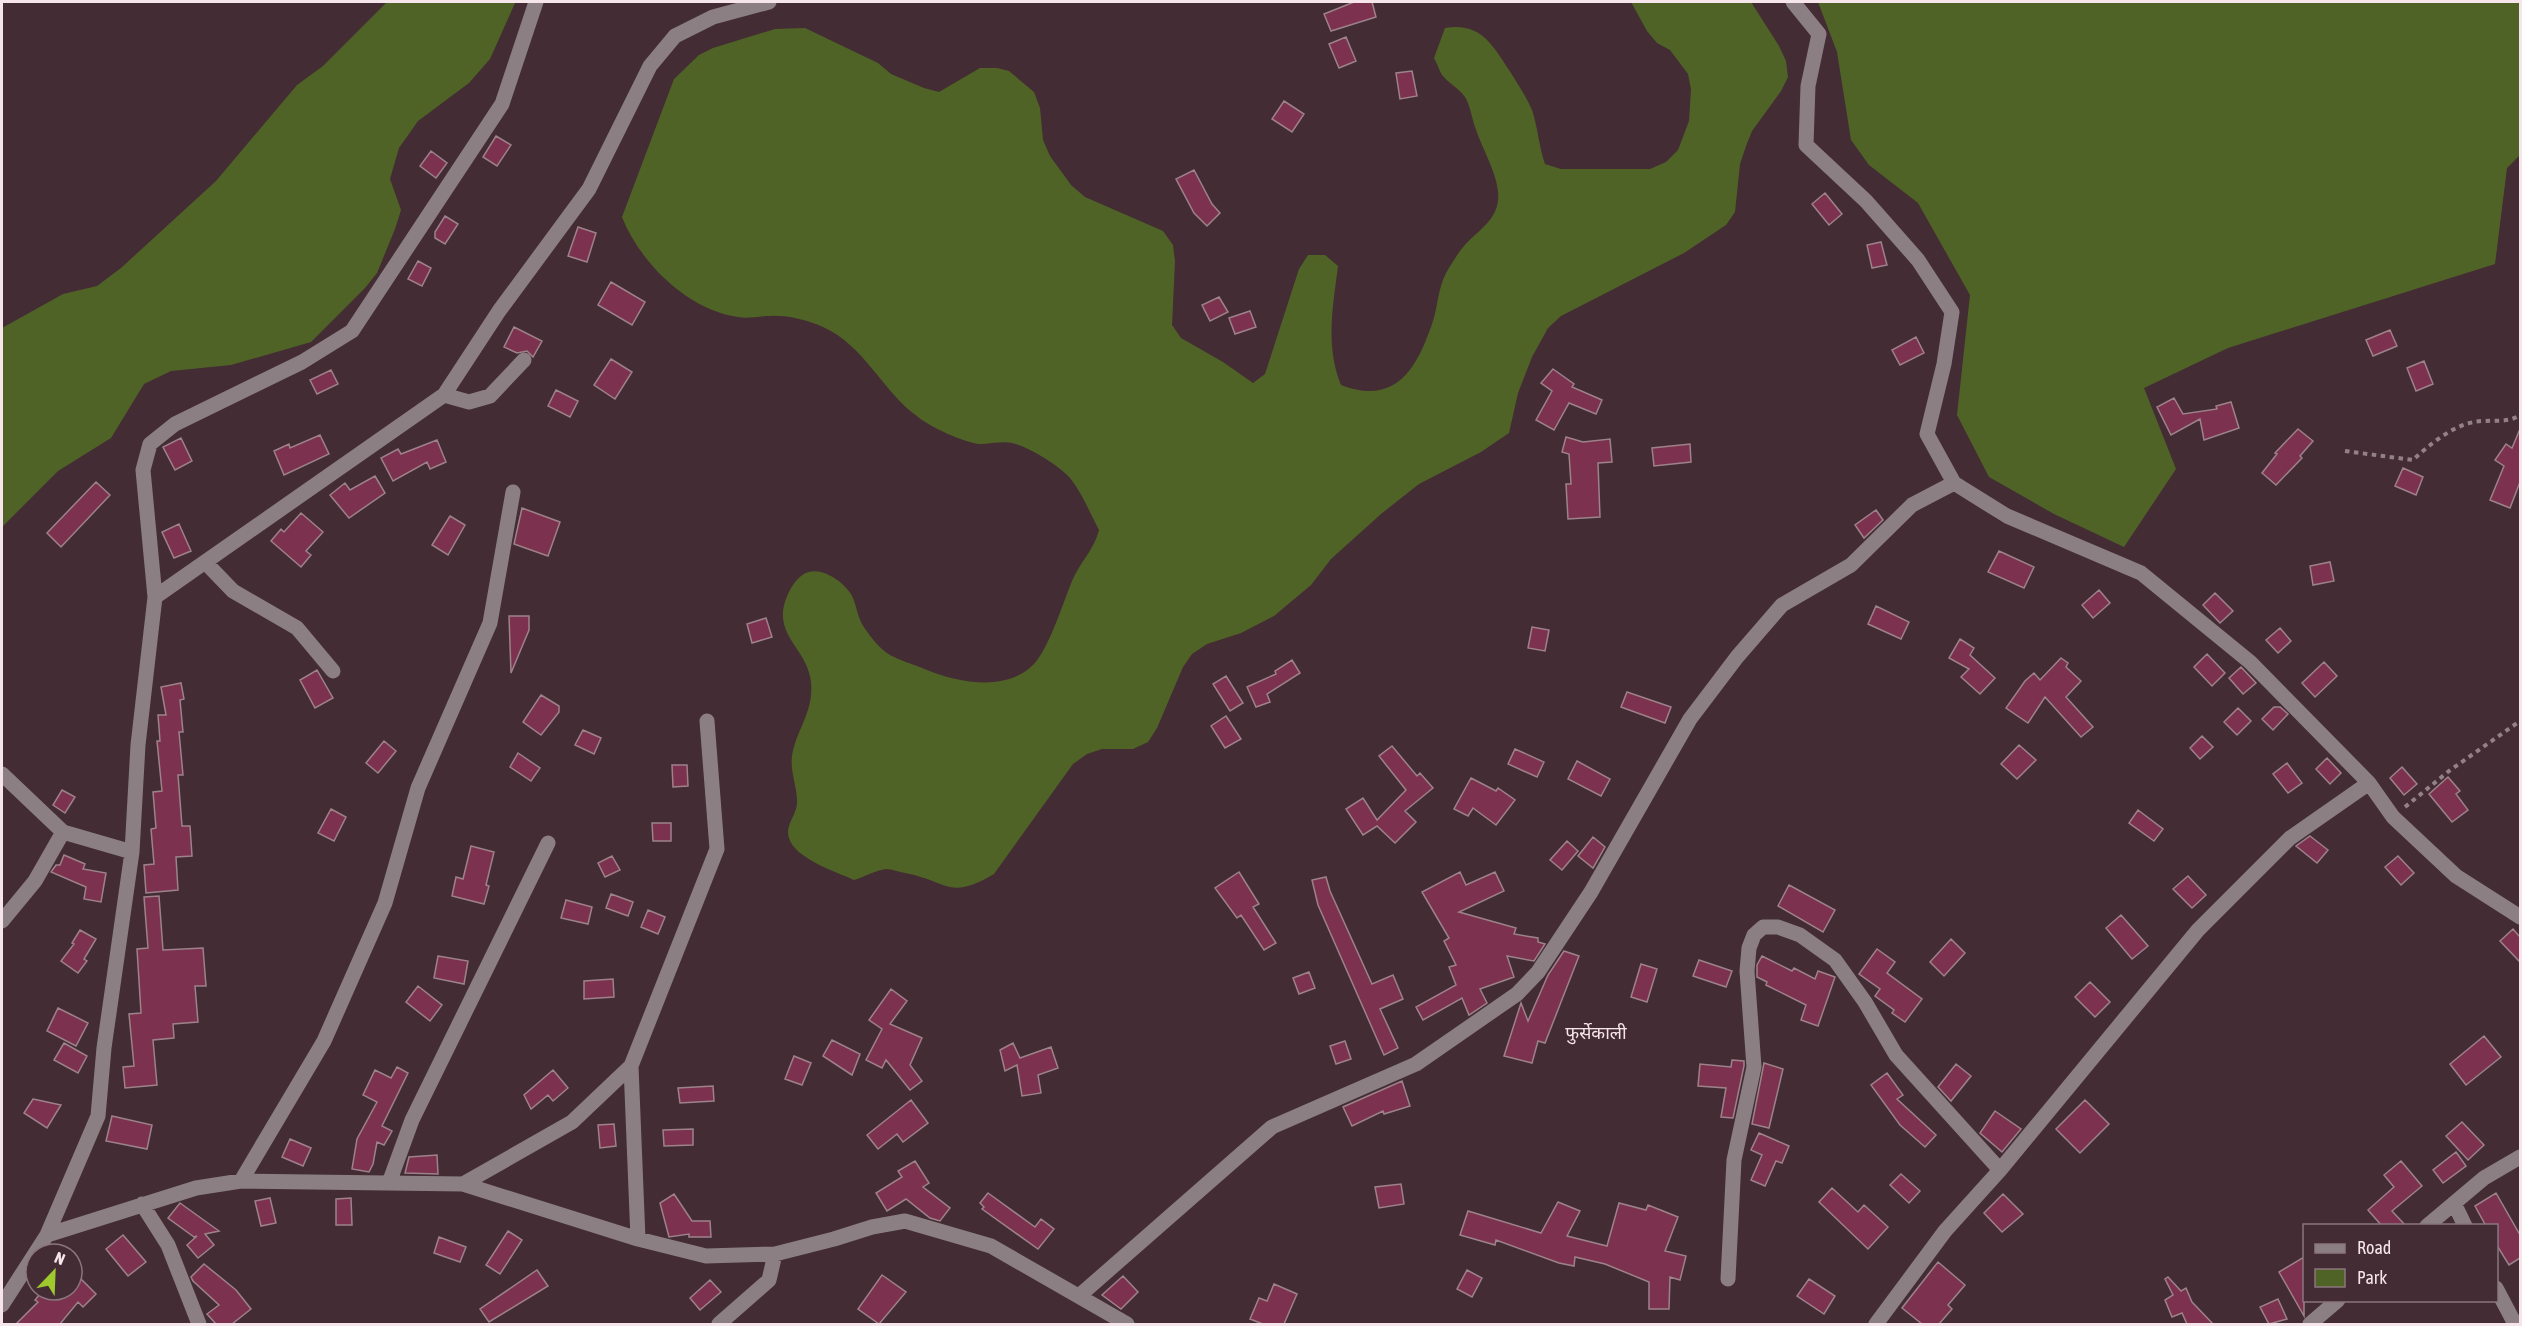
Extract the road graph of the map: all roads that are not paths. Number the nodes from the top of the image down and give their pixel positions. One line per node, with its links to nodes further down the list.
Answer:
1 (536, 2): 9 (street)
2 (769, 2): 5 (street)
3 (1793, 2): 6 (street)
4 (524, 360): 5 (street)
5 (444, 394): 8 (street)
6 (1954, 483): 13 (street); 34 (street)
7 (513, 492): 22 (street)
8 (205, 562): 9 (street); 10 (street)
9 (155, 597): 16 (street)
10 (333, 671)
11 (707, 721): 19 (street)
12 (2, 774): 14 (street)
13 (2369, 783): 17 (street); 21 (street)
14 (63, 832): 16 (street); 18 (street)
15 (548, 843): 23 (street)
16 (132, 852): 29 (street)
17 (2520, 917)
18 (2, 921)
19 (630, 1066): 24 (street); 30 (street)
20 (2520, 1157): 25 (street)
21 (2000, 1170): 32 (street); 40 (street)
22 (242, 1181): 23 (street); 26 (street)
23 (389, 1184): 24 (street)
24 (463, 1185): 30 (street)
25 (2454, 1203): 27 (street); 28 (street)
26 (142, 1204): 29 (street); 37 (street)
27 (2429, 1224)
28 (2464, 1224)
29 (47, 1235): 36 (street)
30 (638, 1239): 31 (street)
31 (775, 1254): 34 (street); 38 (street)
32 (1728, 1279)
33 (2498, 1292): 42 (street)
34 (1079, 1296): 39 (street)
35 (2336, 1302): 41 (street)
36 (2, 1305)
37 (199, 1324)
38 (719, 1324)
39 (1127, 1324)
40 (1876, 1324)
41 (2310, 1324)
42 (2515, 1324)

